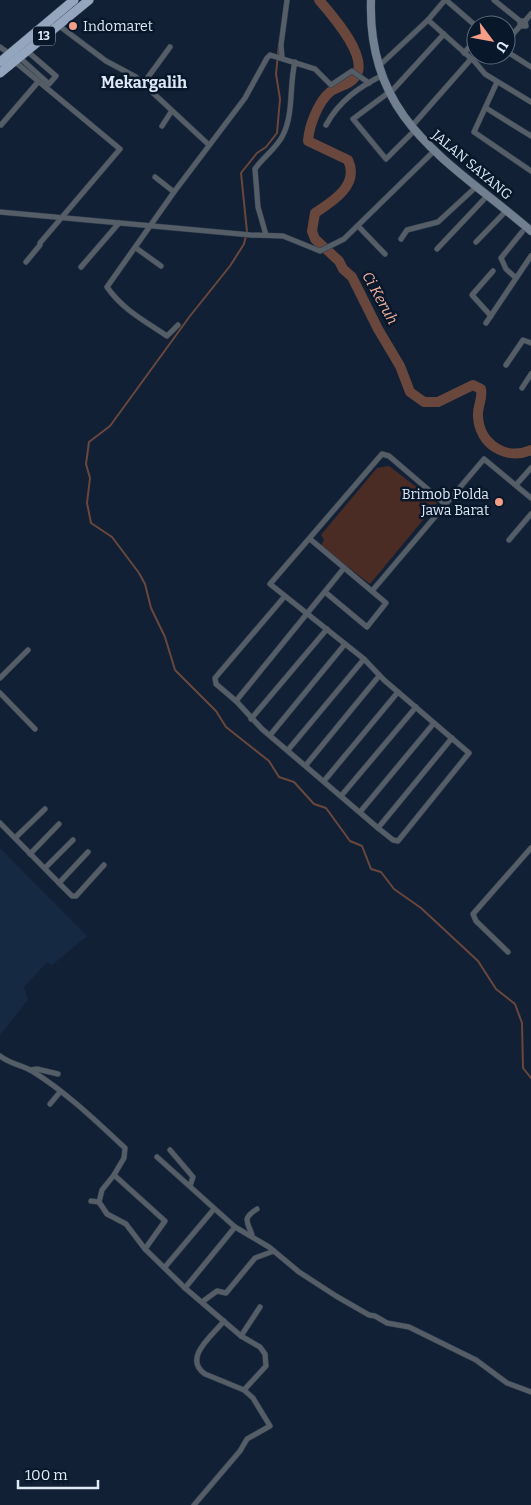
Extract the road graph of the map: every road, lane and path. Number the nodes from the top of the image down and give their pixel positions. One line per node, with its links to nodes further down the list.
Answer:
1 (89, 0): 11 (highway, 13)
2 (287, 0): 20 (street)
3 (371, 0): 24 (main road, JALAN SAYANG)
4 (446, 0): 8 (street); 9 (street)
5 (494, 0): 10 (street)
6 (72, 1): 19 (highway, 13)
7 (531, 14): 10 (street)
8 (466, 17)
9 (428, 20): 14 (street); 24 (street)
10 (523, 23): 12 (street); 13 (street)
11 (58, 25): 19 (highway, 13); 33 (street)
12 (516, 31)
13 (531, 31)
14 (444, 34): 18 (street); 34 (street)
15 (0, 47): 19 (street)
16 (170, 47): 33 (street)
17 (466, 50): 18 (street)
18 (464, 53)
19 (17, 56): 19 (street); 22 (highway, 13); 28 (highway, 13); 30 (street)
20 (280, 57): 23 (street); 43 (street)
21 (516, 57): 27 (street)
22 (0, 62)
23 (295, 62): 32 (street); 58 (street)
24 (380, 65): 29 (main road, JALAN SAYANG)
25 (466, 65): 41 (street)
26 (477, 65): 31 (street)
27 (531, 67)
28 (0, 73)
29 (384, 75): 32 (street); 34 (main road, JALAN SAYANG)
30 (38, 82): 38 (street); 52 (street)
31 (497, 82): 35 (street); 36 (street)
32 (369, 83): 39 (street)
33 (143, 84): 37 (street)
34 (388, 93): 41 (main road, JALAN SAYANG); 41 (street)
35 (531, 102)
36 (486, 108): 42 (street); 45 (street)
37 (172, 112): 40 (street); 43 (street)
38 (1, 125)
39 (326, 125)
40 (162, 126)
41 (413, 129): 44 (main road, JALAN SAYANG)
42 (531, 136)
43 (209, 145): 48 (street)
44 (434, 151): 47 (main road, JALAN SAYANG); 55 (street)
45 (531, 171)
46 (155, 177): 48 (street)
47 (478, 186): 49 (main road, JALAN SAYANG); 59 (street)
48 (174, 192): 54 (street)
49 (488, 195): 50 (main road, JALAN SAYANG); 62 (street)
50 (507, 210): 56 (main road, JALAN SAYANG); 60 (street)
51 (0, 212): 52 (street)
52 (61, 218): 53 (street); 65 (street)
53 (119, 223): 54 (street); 67 (street)
54 (152, 225): 58 (street); 61 (street)
55 (358, 226): 58 (street); 63 (street)
56 (531, 230)
57 (522, 232): 69 (street)
58 (266, 234)
59 (401, 239)
60 (476, 242)
61 (136, 248): 66 (street); 72 (street)
62 (437, 249)
63 (384, 254)
64 (531, 256): 69 (street)
65 (26, 262)
66 (161, 266)
67 (81, 267)
68 (493, 271): 70 (street)
69 (516, 278): 70 (street)
70 (491, 316): 71 (street)
71 (486, 323)
72 (178, 325)
73 (531, 344): 74 (street)
74 (506, 365)
75 (531, 374): 76 (street)
76 (522, 388)
77 (531, 468): 79 (street)
78 (531, 473): 79 (street)
79 (517, 486): 80 (street); 81 (street)
80 (531, 498)
81 (445, 504): 83 (street); 86 (street)
82 (531, 514): 84 (street)
83 (310, 539): 85 (street); 88 (street)
84 (509, 540)
85 (344, 568): 86 (street); 87 (street)
86 (372, 590): 87 (street)
87 (325, 592): 89 (street)
88 (285, 596): 89 (street); 98 (street)
89 (307, 613): 90 (street); 98 (street)
90 (327, 629): 91 (street); 100 (street)
91 (345, 644): 93 (street); 103 (street)
92 (28, 650): 95 (street)
93 (364, 659): 94 (street); 105 (street)
94 (379, 676): 96 (street); 106 (street)
95 (0, 678)
96 (398, 692): 99 (street); 107 (street)
97 (0, 693): 102 (street)
98 (236, 700): 100 (street)
99 (416, 707): 101 (street); 108 (street)
100 (252, 718): 103 (street)
101 (434, 723): 104 (street); 110 (street)
102 (36, 729)
103 (271, 734): 105 (street)
104 (452, 738): 113 (street); 113 (street)
105 (288, 750): 106 (street)
106 (306, 765): 107 (street)
107 (324, 781): 108 (street)
108 (342, 796): 110 (street)
109 (45, 809): 114 (street)
110 (360, 812): 113 (street)
111 (0, 823): 114 (street)
112 (59, 824): 118 (street)
113 (378, 828)
114 (15, 838): 118 (street)
115 (73, 840): 120 (street)
116 (531, 848): 122 (street)
117 (88, 852): 121 (street)
118 (30, 854): 120 (street)
119 (104, 865): 121 (street)
120 (45, 868): 121 (street)
121 (60, 882)
122 (508, 952)
123 (0, 1056): 124 (street)
124 (30, 1070): 125 (street); 126 (street)
125 (58, 1074)
126 (60, 1092): 127 (street); 130 (street)
127 (50, 1104)
128 (170, 1150): 131 (street)
129 (157, 1157): 131 (street)
130 (114, 1175): 133 (street); 138 (street)
131 (190, 1186): 134 (street)
132 (91, 1201): 133 (street)
133 (99, 1202): 138 (street)
134 (214, 1209): 136 (street); 140 (street)
135 (257, 1209): 137 (street)
136 (235, 1227): 137 (street); 141 (street)
137 (252, 1235): 139 (street)
138 (146, 1249): 140 (street)
139 (274, 1251): 142 (street); 147 (street)
140 (165, 1268): 141 (street)
141 (185, 1288): 142 (street)
142 (202, 1302): 144 (street)
143 (260, 1307): 145 (street)
144 (224, 1321): 145 (street); 146 (street)
145 (241, 1336): 146 (street)
146 (244, 1390): 148 (street)
147 (531, 1392)
148 (194, 1505)

